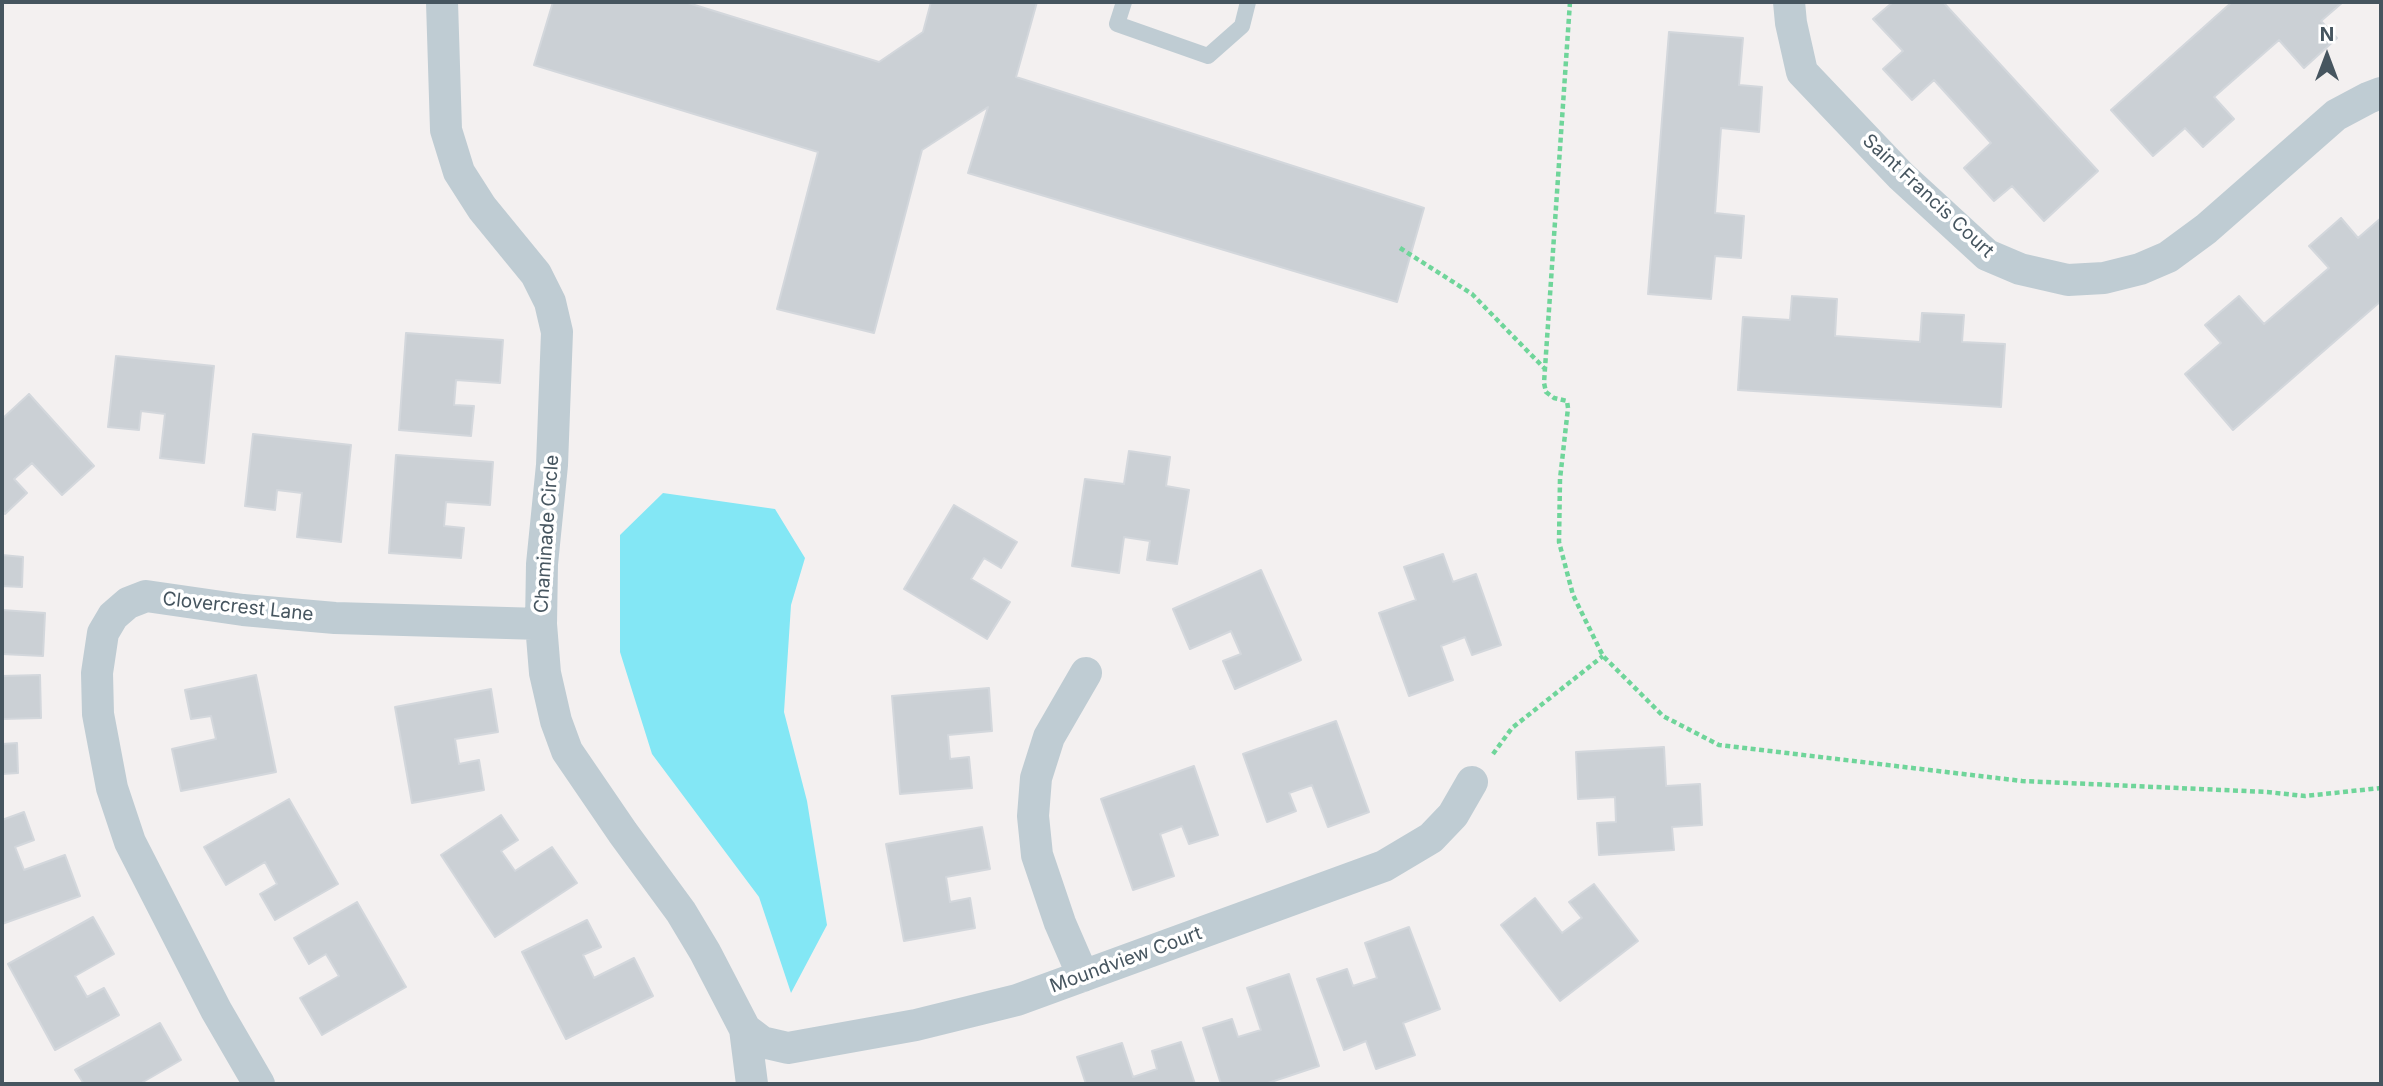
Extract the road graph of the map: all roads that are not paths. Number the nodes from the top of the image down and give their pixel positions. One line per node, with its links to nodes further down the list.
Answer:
1 (442, 2): 6 (street, Chaminade Circle)
2 (1124, 2): 3 (lane)
3 (1248, 2)
4 (1789, 2): 5 (street, Saint Francis Court)
5 (2381, 93)
6 (541, 624): 10 (street, Chaminade Circle); 11 (street, Clovercrest Lane)
7 (1086, 673): 9 (street)
8 (1472, 782): 9 (street, Moundview Court)
9 (1083, 976): 10 (street, Moundview Court)
10 (745, 1029): 12 (street, Chaminade Circle)
11 (259, 1084)
12 (752, 1084)

